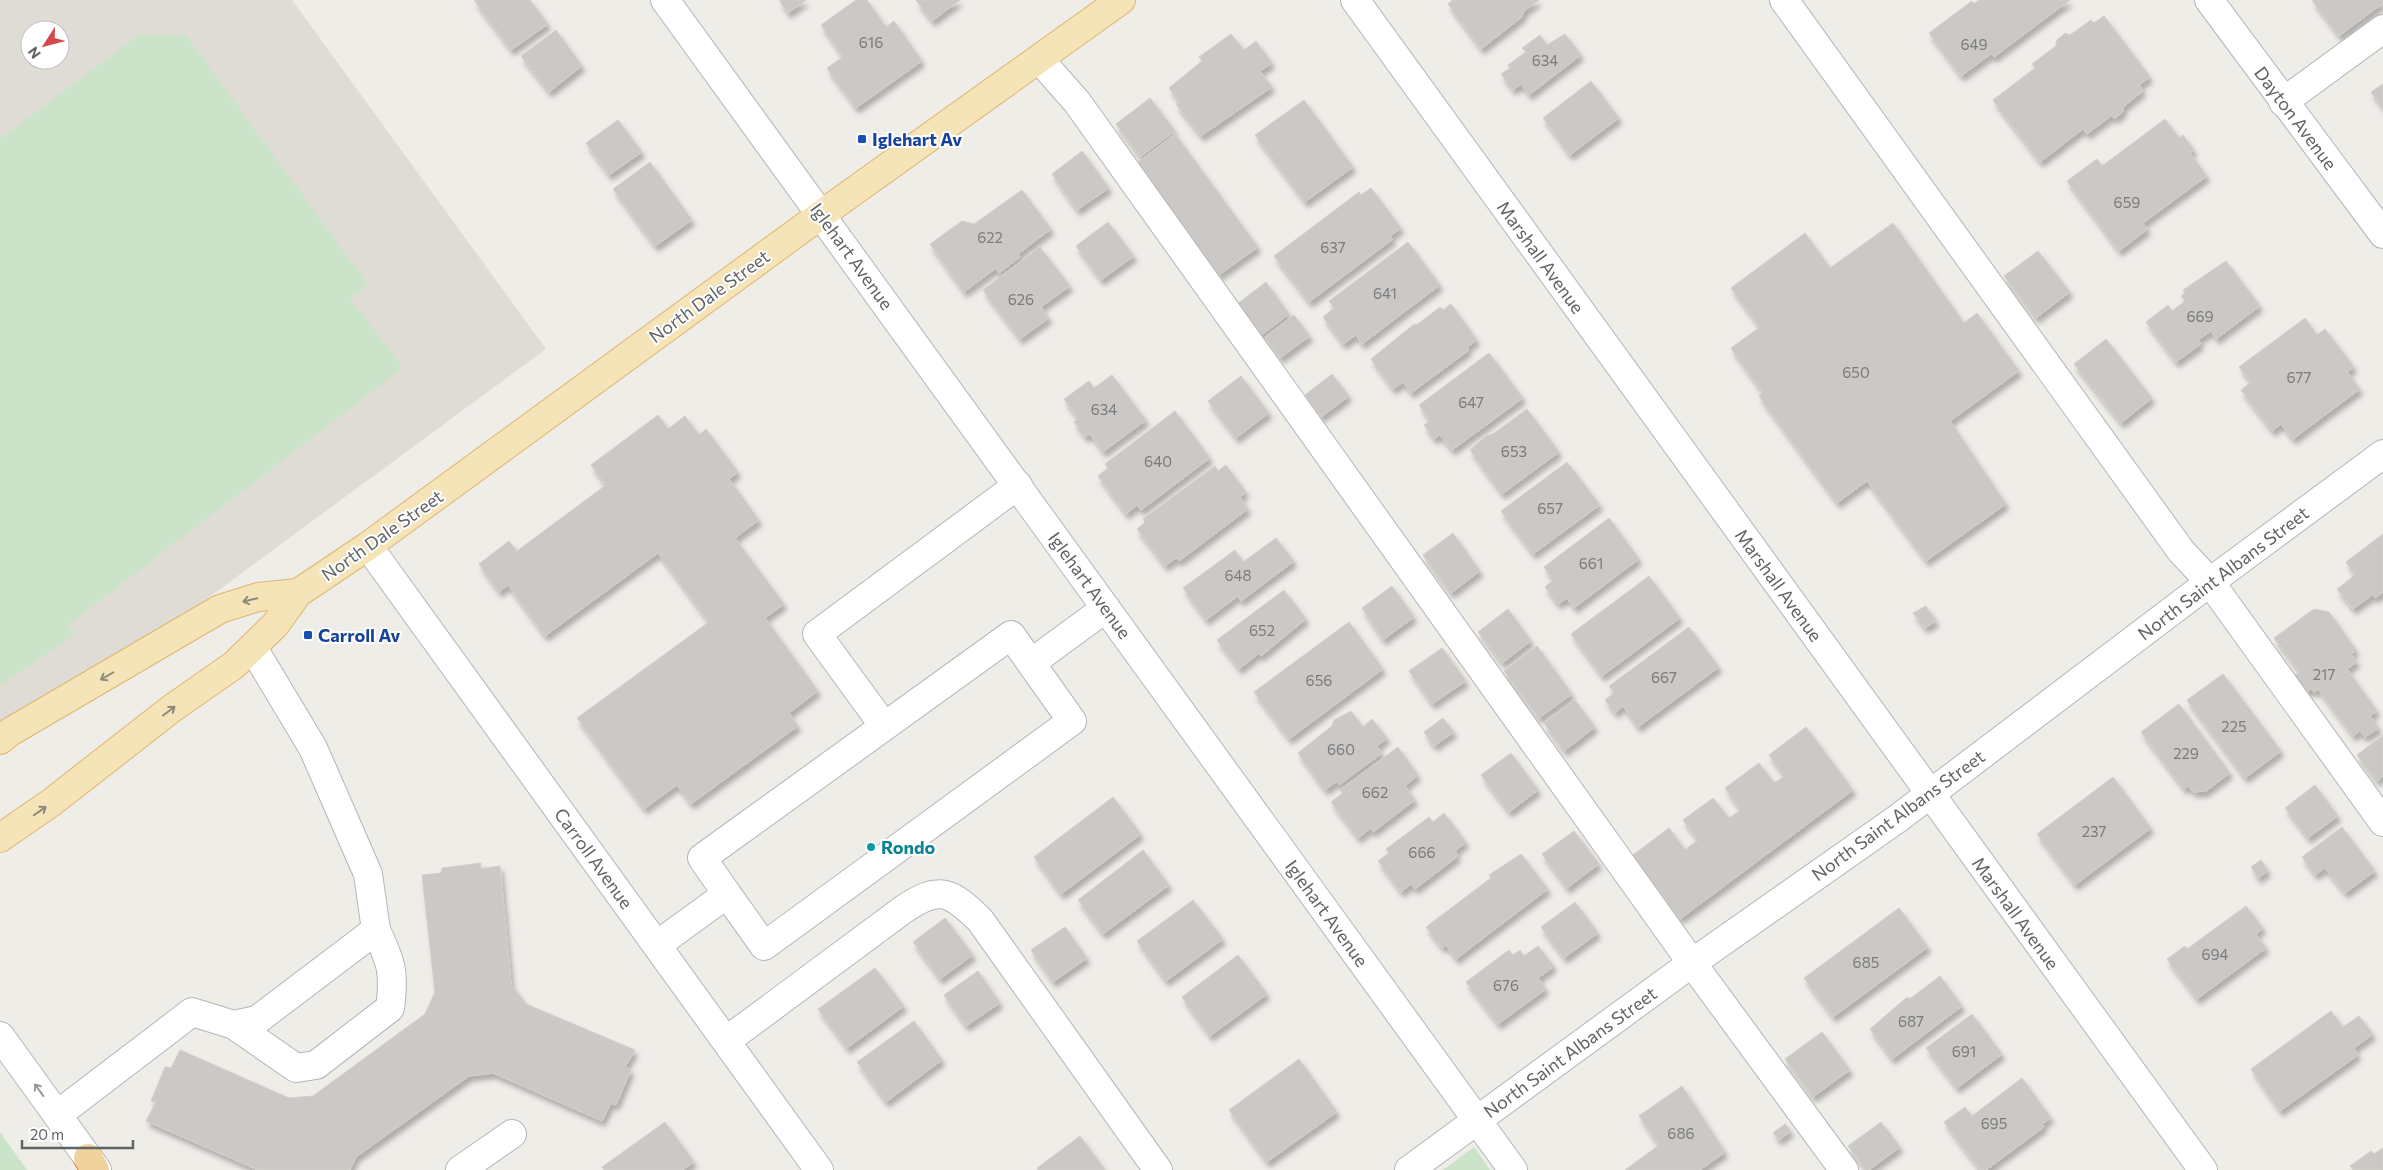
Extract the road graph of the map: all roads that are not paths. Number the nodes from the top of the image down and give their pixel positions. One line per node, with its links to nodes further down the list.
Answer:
1 (665, 0): 9 (street, Iglehart Avenue)
2 (1120, 0): 7 (main road, North Dale Street)
3 (1355, 0): 21 (street, Marshall Avenue)
4 (1784, 0): 14 (street)
5 (2209, 0): 8 (street, Dayton Avenue)
6 (2383, 29): 8 (street)
7 (1040, 60): 9 (main road, North Dale Street); 27 (street)
8 (2283, 102): 10 (street, Dayton Avenue)
9 (822, 214): 12 (street, Iglehart Avenue); 13 (main road, North Dale Street)
10 (2383, 234)
11 (2383, 454): 14 (street, North Saint Albans Street)
12 (1018, 484): 16 (street, Iglehart Avenue); 19 (street)
13 (368, 546): 15 (main road, North Dale Street); 26 (street, Carroll Avenue)
14 (2210, 582): 21 (street, North Saint Albans Street); 22 (street)
15 (298, 593): 17 (main road, North Dale Street); 20 (main road, North Dale Street, one-way to 20)
16 (1106, 608): 18 (street); 32 (street, Iglehart Avenue)
17 (254, 648): 23 (main road, North Dale Street, one-way to 17); 25 (street)
18 (1031, 663): 19 (street); 24 (street)
19 (884, 726): 24 (street)
20 (0, 740)
21 (1931, 794): 27 (street, North Saint Albans Street); 41 (street, Marshall Avenue)
22 (2383, 822)
23 (0, 838)
24 (727, 894): 26 (street)
25 (376, 930): 28 (street); 28 (street)
26 (657, 946): 30 (street, Carroll Avenue)
27 (1692, 963): 32 (street, North Saint Albans Street); 40 (street)
28 (234, 1025): 31 (street)
29 (0, 1036): 31 (street, one-way to 29)
30 (726, 1041): 36 (street, Carroll Avenue); 37 (street)
31 (57, 1115): 34 (street)
32 (1477, 1120): 38 (street, North Saint Albans Street); 39 (street, Iglehart Avenue)
33 (512, 1134): 35 (street)
34 (93, 1166)
35 (460, 1170)
36 (819, 1170)
37 (1158, 1170)
38 (1409, 1170)
39 (1513, 1170)
40 (1844, 1170)
41 (2203, 1170)

